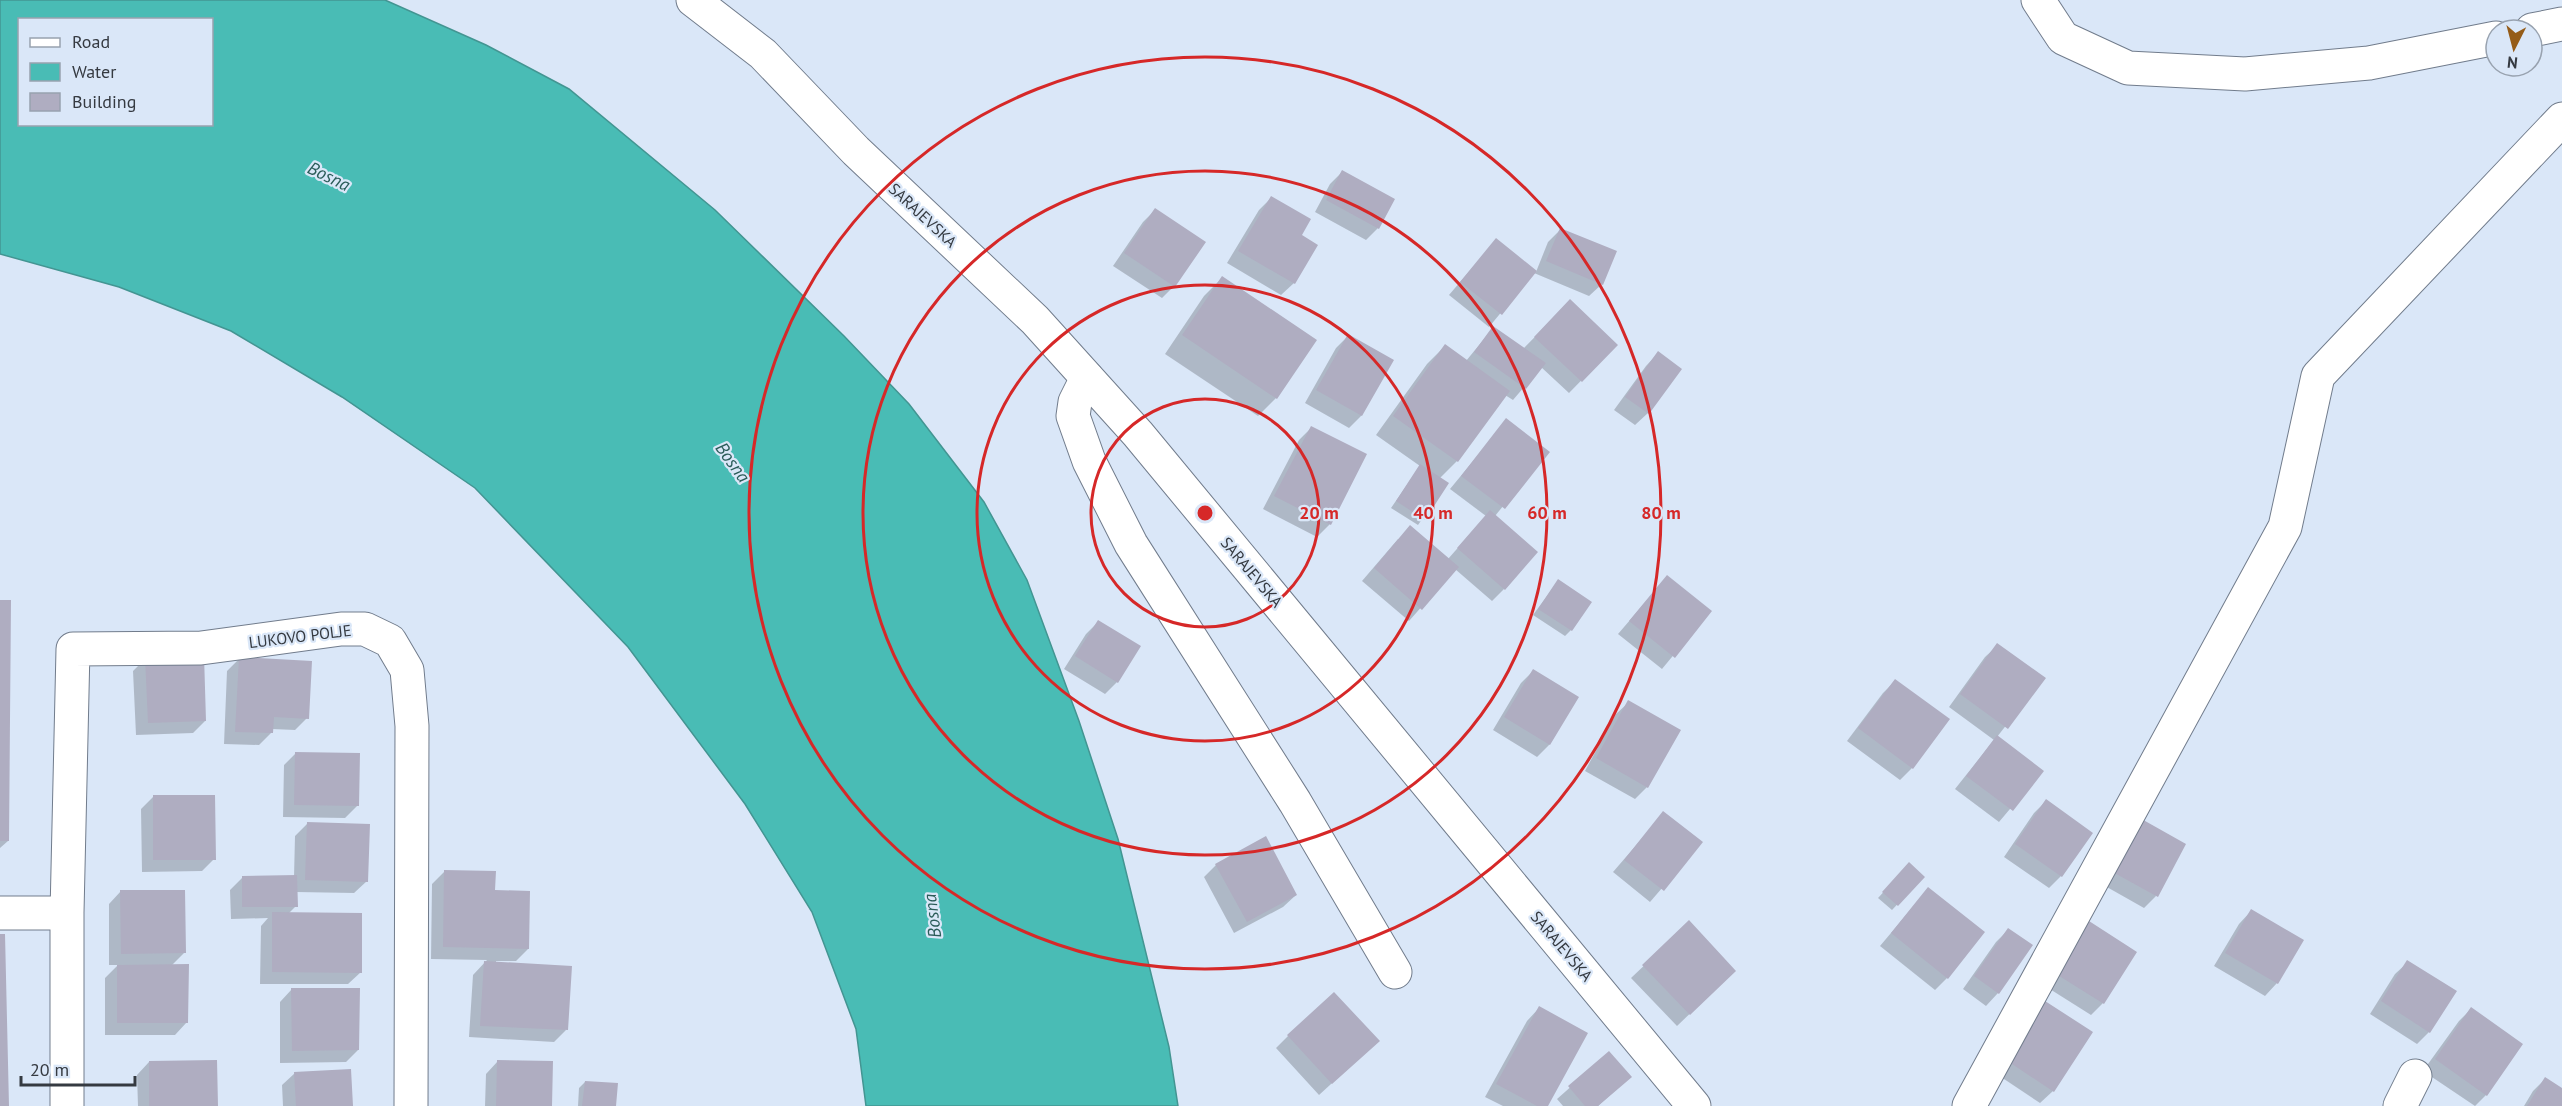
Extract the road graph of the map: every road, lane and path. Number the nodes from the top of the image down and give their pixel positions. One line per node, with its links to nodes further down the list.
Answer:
1 (693, 0): 7 (street, SARAJEVSKA)
2 (2038, 0): 5 (street)
3 (2562, 24): 4 (street)
4 (2544, 28)
5 (2484, 40)
6 (2562, 119): 15 (street)
7 (1087, 378): 10 (street); 14 (street, SARAJEVSKA)
8 (0, 913): 9 (street)
9 (67, 913): 12 (street, LUKOVO POLJE); 13 (street, LUKOVO POLJE)
10 (1395, 972)
11 (2415, 1076): 16 (street)
12 (67, 1106)
13 (411, 1106)
14 (1694, 1106)
15 (1969, 1106)
16 (2400, 1106)

